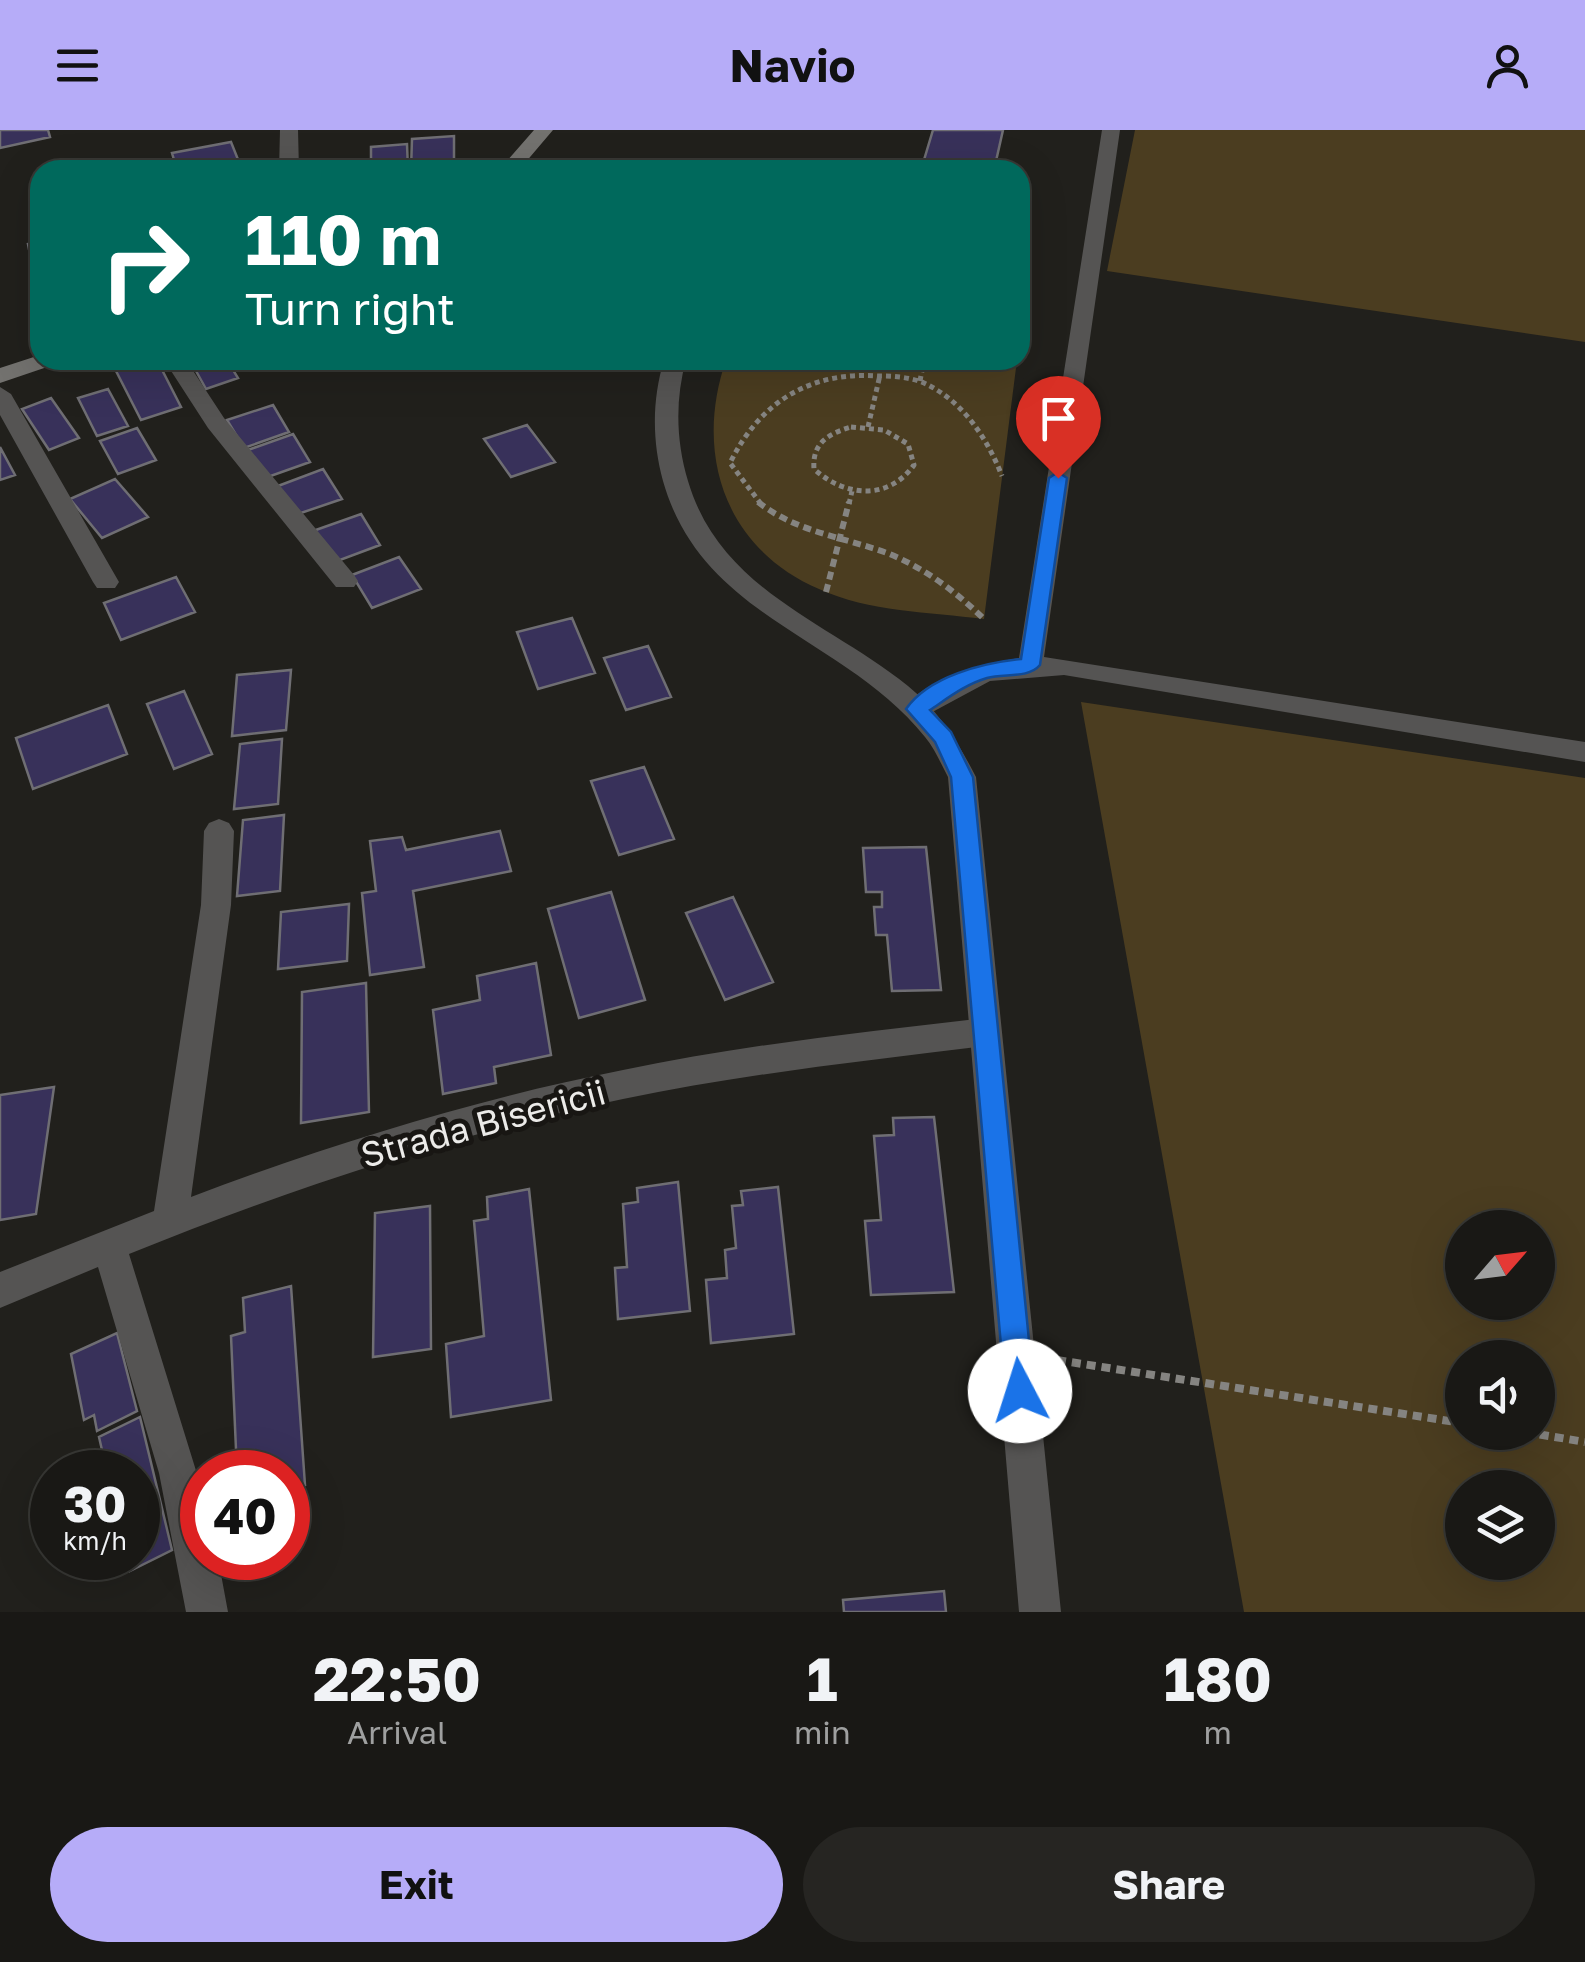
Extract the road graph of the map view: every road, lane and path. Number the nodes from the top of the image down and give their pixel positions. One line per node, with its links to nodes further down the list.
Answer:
1 (289, 130): 4 (street)
2 (544, 130): 5 (main road)
3 (1110, 130): 22 (lane)
4 (289, 160)
5 (518, 160)
6 (30, 365): 11 (main road)
7 (181, 370): 18 (street)
8 (674, 370): 23 (street)
9 (922, 370): 12 (path)
10 (880, 375): 12 (path); 14 (path); 17 (path)
11 (0, 376)
12 (920, 380): 15 (path)
13 (0, 394): 19 (street)
14 (868, 427): 16 (path); 16 (path)
15 (1002, 476)
16 (852, 491): 17 (path)
17 (840, 540): 20 (path); 21 (path)
18 (345, 581)
19 (106, 582)
20 (826, 592)
21 (984, 619)
22 (1030, 665): 23 (lane); 24 (lane)
23 (916, 709): 26 (street)
24 (1585, 752)
25 (219, 831): 27 (street)
26 (986, 1032): 27 (street, Strada Bisericii); 30 (street)
27 (170, 1222): 28 (street, Strada Bisericii)
28 (109, 1246): 29 (street, Strada Bisericii); 34 (street)
29 (0, 1290)
30 (1016, 1354): 31 (path); 35 (street)
31 (1445, 1419)
32 (1555, 1437): 33 (path)
33 (1585, 1442)
34 (206, 1612)
35 (1040, 1612)

